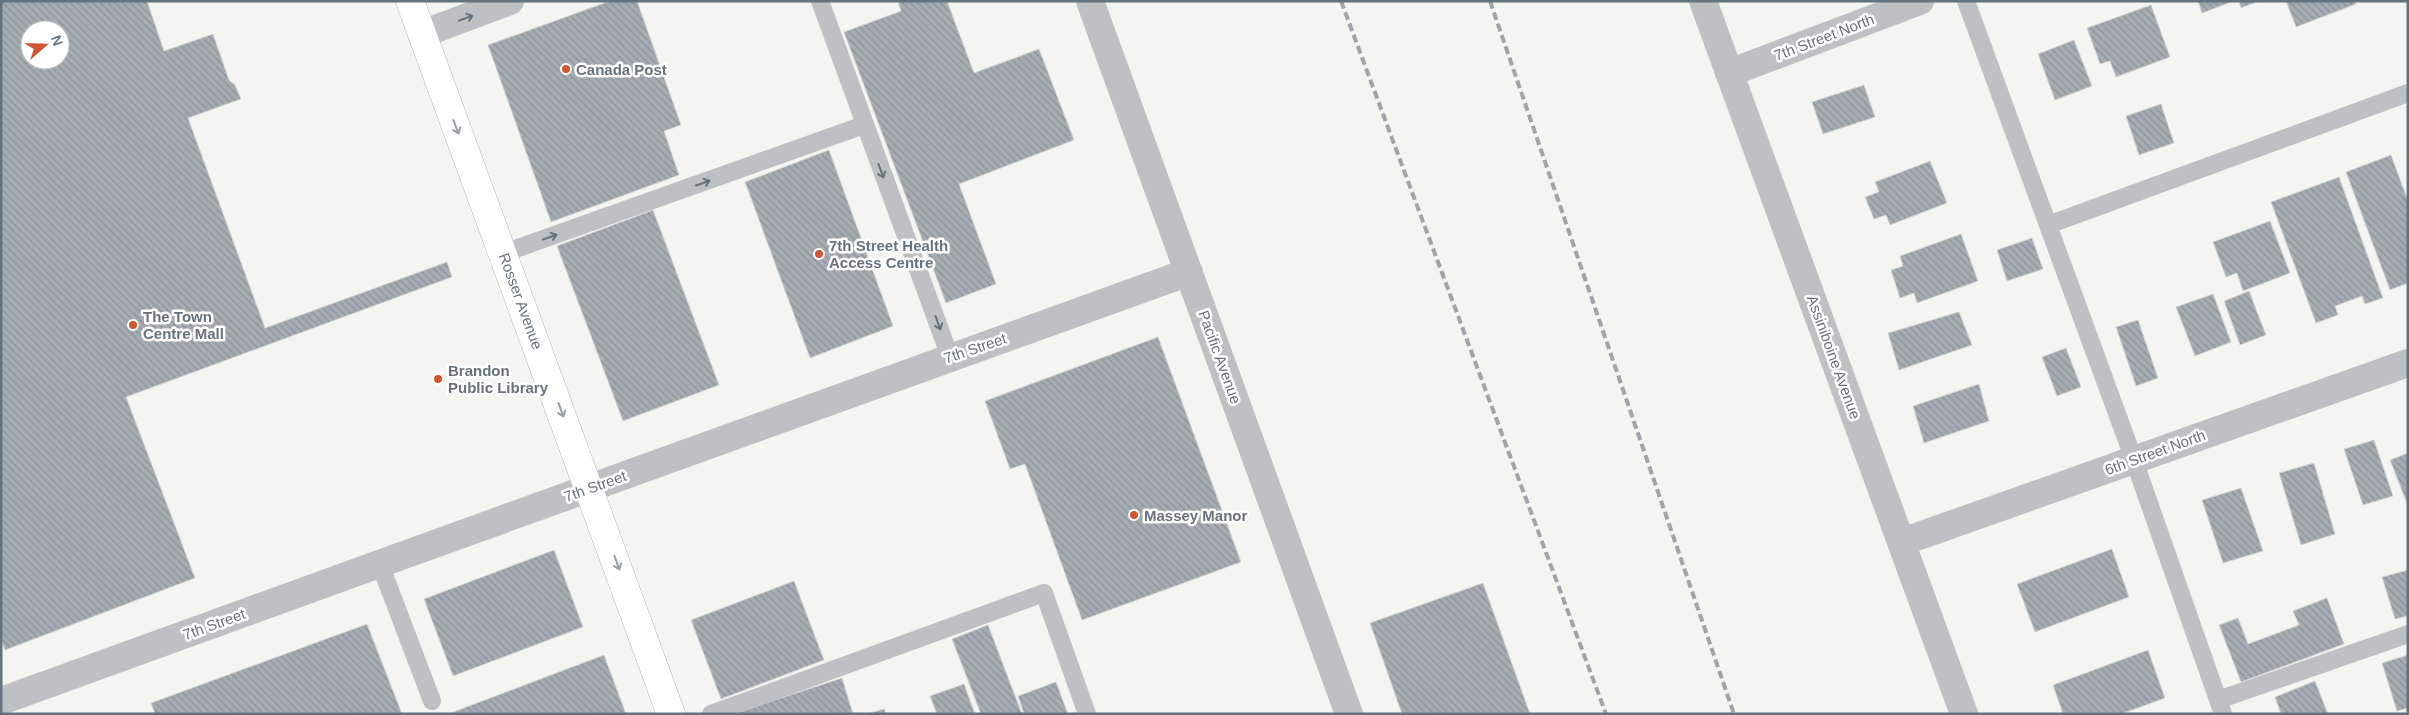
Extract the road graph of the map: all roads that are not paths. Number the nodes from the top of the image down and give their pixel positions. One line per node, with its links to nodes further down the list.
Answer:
1 (410, 1): 8 (street, Rosser Avenue)
2 (510, 1): 8 (street, one-way to 2)
3 (820, 1): 11 (lane)
4 (1090, 1): 14 (street, Pacific Avenue)
5 (1703, 1): 9 (street, Assiniboine Avenue)
6 (1920, 1): 9 (street, 7th Street North)
7 (1966, 1): 12 (lane)
8 (422, 34): 13 (street, Rosser Avenue, one-way to 13)
9 (1729, 73): 19 (street, Assiniboine Avenue)
10 (2408, 93): 12 (lane)
11 (864, 125): 13 (lane, one-way to 11); 15 (lane, one-way to 15)
12 (2048, 225): 17 (lane)
13 (504, 253): 18 (street, Rosser Avenue, one-way to 18)
14 (1189, 272): 15 (street, 7th Street); 28 (street, Pacific Avenue)
15 (950, 357): 18 (street, 7th Street)
16 (2408, 363): 17 (street, 6th Street North)
17 (2134, 460): 19 (street, 6th Street North); 24 (lane)
18 (590, 489): 20 (street, 7th Street); 25 (street, Rosser Avenue, one-way to 25)
19 (1902, 542): 29 (street, Assiniboine Avenue)
20 (380, 564): 22 (street, 7th Street); 23 (lane)
21 (2408, 634): 24 (lane)
22 (1, 701)
23 (432, 701)
24 (2220, 707)
25 (671, 714)
26 (711, 714): 27 (lane)
27 (1087, 714)
28 (1349, 714)
29 (1964, 714)

